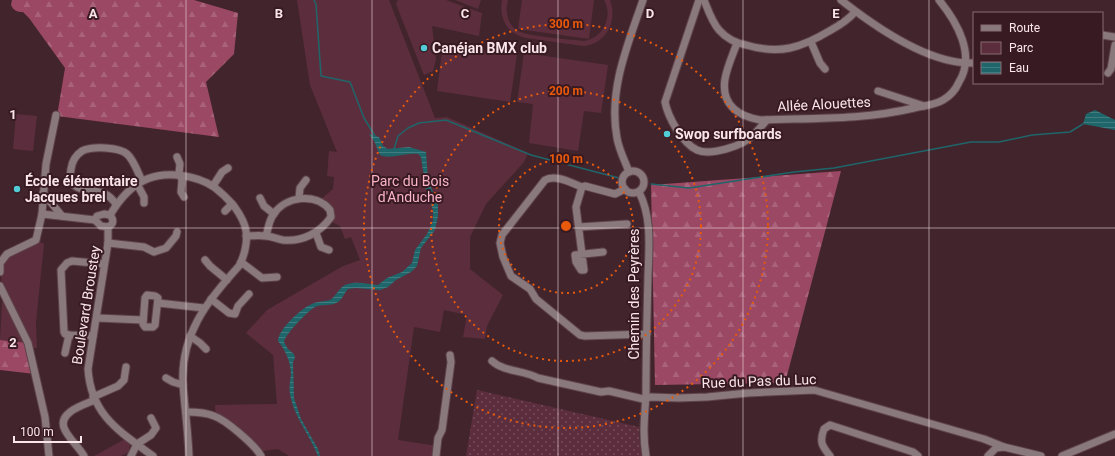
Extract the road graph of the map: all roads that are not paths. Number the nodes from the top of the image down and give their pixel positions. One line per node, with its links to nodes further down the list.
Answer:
1 (642, 0): 21 (street)
2 (700, 0): 18 (street)
3 (704, 0): 10 (street)
4 (840, 0): 6 (street)
5 (939, 0): 12 (street)
6 (855, 12): 9 (street); 12 (street)
7 (1103, 35): 8 (street)
8 (1115, 37)
9 (811, 42): 10 (street); 13 (street)
10 (737, 43): 18 (street, Allée Alouettes)
11 (1115, 45): 14 (street)
12 (970, 63): 16 (street, Allée Alouettes)
13 (825, 69)
14 (1108, 72)
15 (878, 91): 16 (street)
16 (924, 106): 18 (street, Allée Alouettes)
17 (56, 115): 29 (street)
18 (767, 120)
19 (177, 157): 22 (street)
20 (228, 168): 25 (street)
21 (629, 172): 27 (street); 28 (street)
22 (181, 176): 24 (street, Boulevard Broustey); 25 (street, Boulevard Broustey); 30 (street)
23 (306, 180): 32 (street)
24 (140, 183): 33 (street); 34 (street, Boulevard Broustey); 34 (street)
25 (213, 186): 35 (street, Boulevard Broustey)
26 (582, 187): 27 (street); 44 (street); 66 (street)
27 (625, 189): 28 (street)
28 (639, 192): 66 (street, Chemin des Peyrères)
29 (43, 193): 37 (street); 40 (street)
30 (184, 197)
31 (260, 198): 38 (street)
32 (299, 198): 38 (street); 46 (street)
33 (144, 203)
34 (116, 204): 39 (street, Boulevard Broustey)
35 (232, 204): 36 (street); 47 (street, Boulevard Broustey)
36 (225, 211)
37 (42, 214): 40 (street, Boulevard Broustey); 54 (street)
38 (274, 214): 48 (street)
39 (110, 215): 41 (street, Boulevard Broustey); 43 (street, Boulevard Broustey)
40 (62, 216): 41 (street, Boulevard Broustey)
41 (95, 220): 43 (street, Boulevard Broustey)
42 (628, 224): 44 (street)
43 (108, 227): 49 (street, Boulevard Broustey)
44 (579, 227): 51 (street)
45 (177, 232): 49 (street)
46 (316, 233): 48 (street); 50 (street)
47 (246, 236): 48 (street); 53 (street, Boulevard Broustey)
48 (266, 236)
49 (108, 243): 55 (street, Boulevard Broustey)
50 (329, 250)
51 (603, 252)
52 (205, 260): 58 (street)
53 (241, 262): 57 (street); 58 (street, Boulevard Broustey)
54 (0, 264): 56 (street)
55 (104, 264): 64 (street, Boulevard Broustey); 67 (street)
56 (0, 272)
57 (277, 277)
58 (227, 280): 61 (street, Boulevard Broustey)
59 (0, 286): 86 (street)
60 (248, 294): 61 (street)
61 (211, 299): 63 (street, Boulevard Broustey)
62 (158, 302): 63 (street); 65 (street); 65 (street)
63 (204, 308): 69 (street, Boulevard Broustey)
64 (96, 318): 65 (street); 68 (street, Boulevard Broustey)
65 (143, 320)
66 (647, 334): 78 (street, Chemin des Peyrères)
67 (69, 335): 68 (street); 71 (street)
68 (93, 336): 77 (street, Boulevard Broustey)
69 (190, 336): 70 (street); 76 (street, Boulevard Broustey)
70 (206, 350)
71 (65, 353)
72 (450, 355): 92 (street)
73 (492, 362): 78 (street, Rue du Pas du Luc)
74 (126, 367): 77 (street)
75 (166, 378): 76 (street)
76 (183, 385): 79 (street, Boulevard Broustey)
77 (94, 398): 83 (street, Boulevard Broustey); 87 (street)
78 (646, 398): 82 (street, Rue du Pas du Luc); 93 (street, Chemin des Peyrères)
79 (186, 412): 90 (street, Boulevard Broustey); 91 (street)
80 (151, 418): 83 (street)
81 (1115, 434): 97 (street)
82 (987, 442): 84 (street, Rue du Pas du Luc); 85 (street)
83 (137, 444): 88 (street); 89 (street, Boulevard Broustey)
84 (1004, 447): 85 (street); 96 (street, Rue du Pas du Luc)
85 (990, 454)
86 (49, 456)
87 (84, 456)
88 (131, 456)
89 (153, 456)
90 (189, 456)
91 (261, 456)
92 (436, 456)
93 (646, 456)
94 (830, 456): 95 (street)
95 (918, 456)
96 (1041, 456)
97 (1062, 456)

